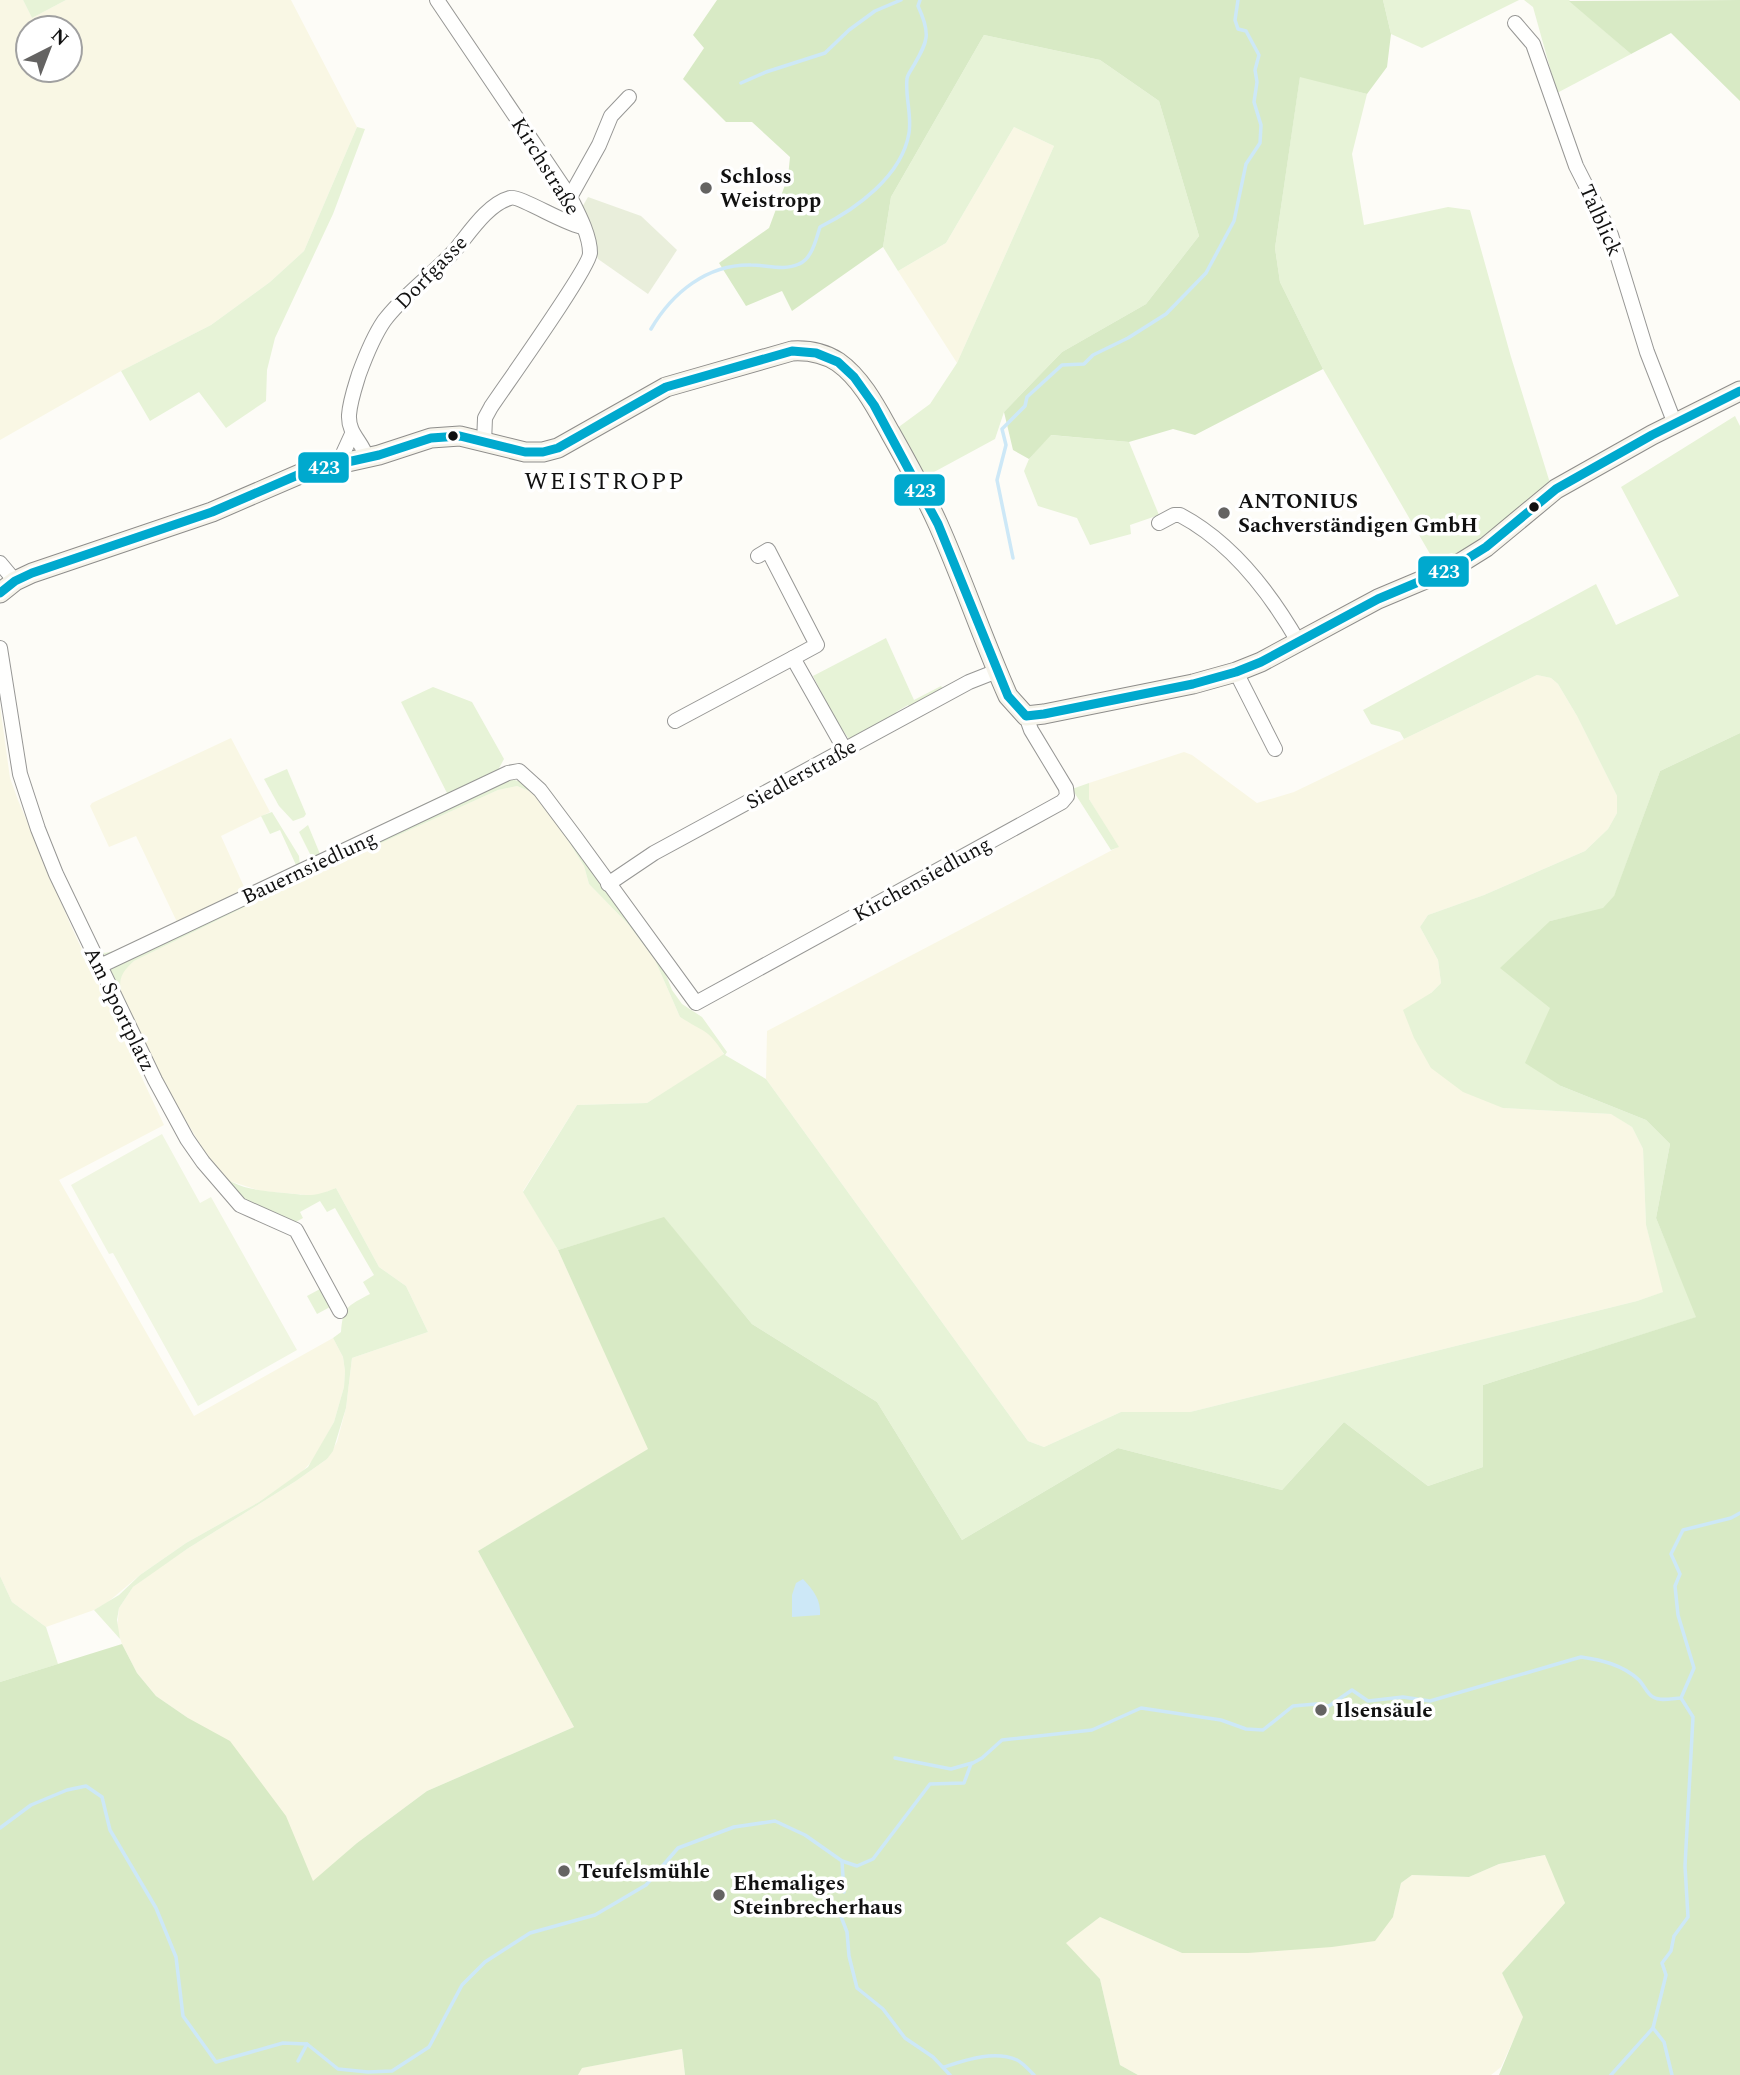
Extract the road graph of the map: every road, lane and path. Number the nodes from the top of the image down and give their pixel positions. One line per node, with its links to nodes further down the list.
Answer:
1 (437, 0): 4 (street, Kirchstraße)
2 (1515, 23): 7 (street, Talblick)
3 (629, 97): 4 (street)
4 (570, 197): 5 (street, Kirchstraße)
5 (583, 228): 8 (street, Dorfgasse); 9 (street, Kirchstraße)
6 (1740, 391): 7 (street)
7 (1675, 424): 16 (street)
8 (352, 434): 10 (street); 11 (street, Dorfgasse)
9 (484, 443): 10 (street); 19 (street)
10 (367, 458): 11 (street)
11 (342, 463): 15 (street)
12 (1159, 523): 16 (street)
13 (758, 556): 18 (street)
14 (0, 564): 15 (street)
15 (7, 587)
16 (1298, 643): 20 (street)
17 (0, 648): 26 (street, Am Sportplatz)
18 (793, 658): 22 (street); 24 (street)
19 (997, 671): 21 (street); 24 (street, Siedlerstraße)
20 (1236, 672): 21 (street); 23 (street)
21 (1026, 716): 25 (street, Kirchensiedlung)
22 (675, 721)
23 (1275, 749)
24 (845, 750): 25 (street, Siedlerstraße)
25 (608, 884): 26 (street, Bauernsiedlung)
26 (100, 966): 27 (street, Am Sportplatz)
27 (340, 1311)

